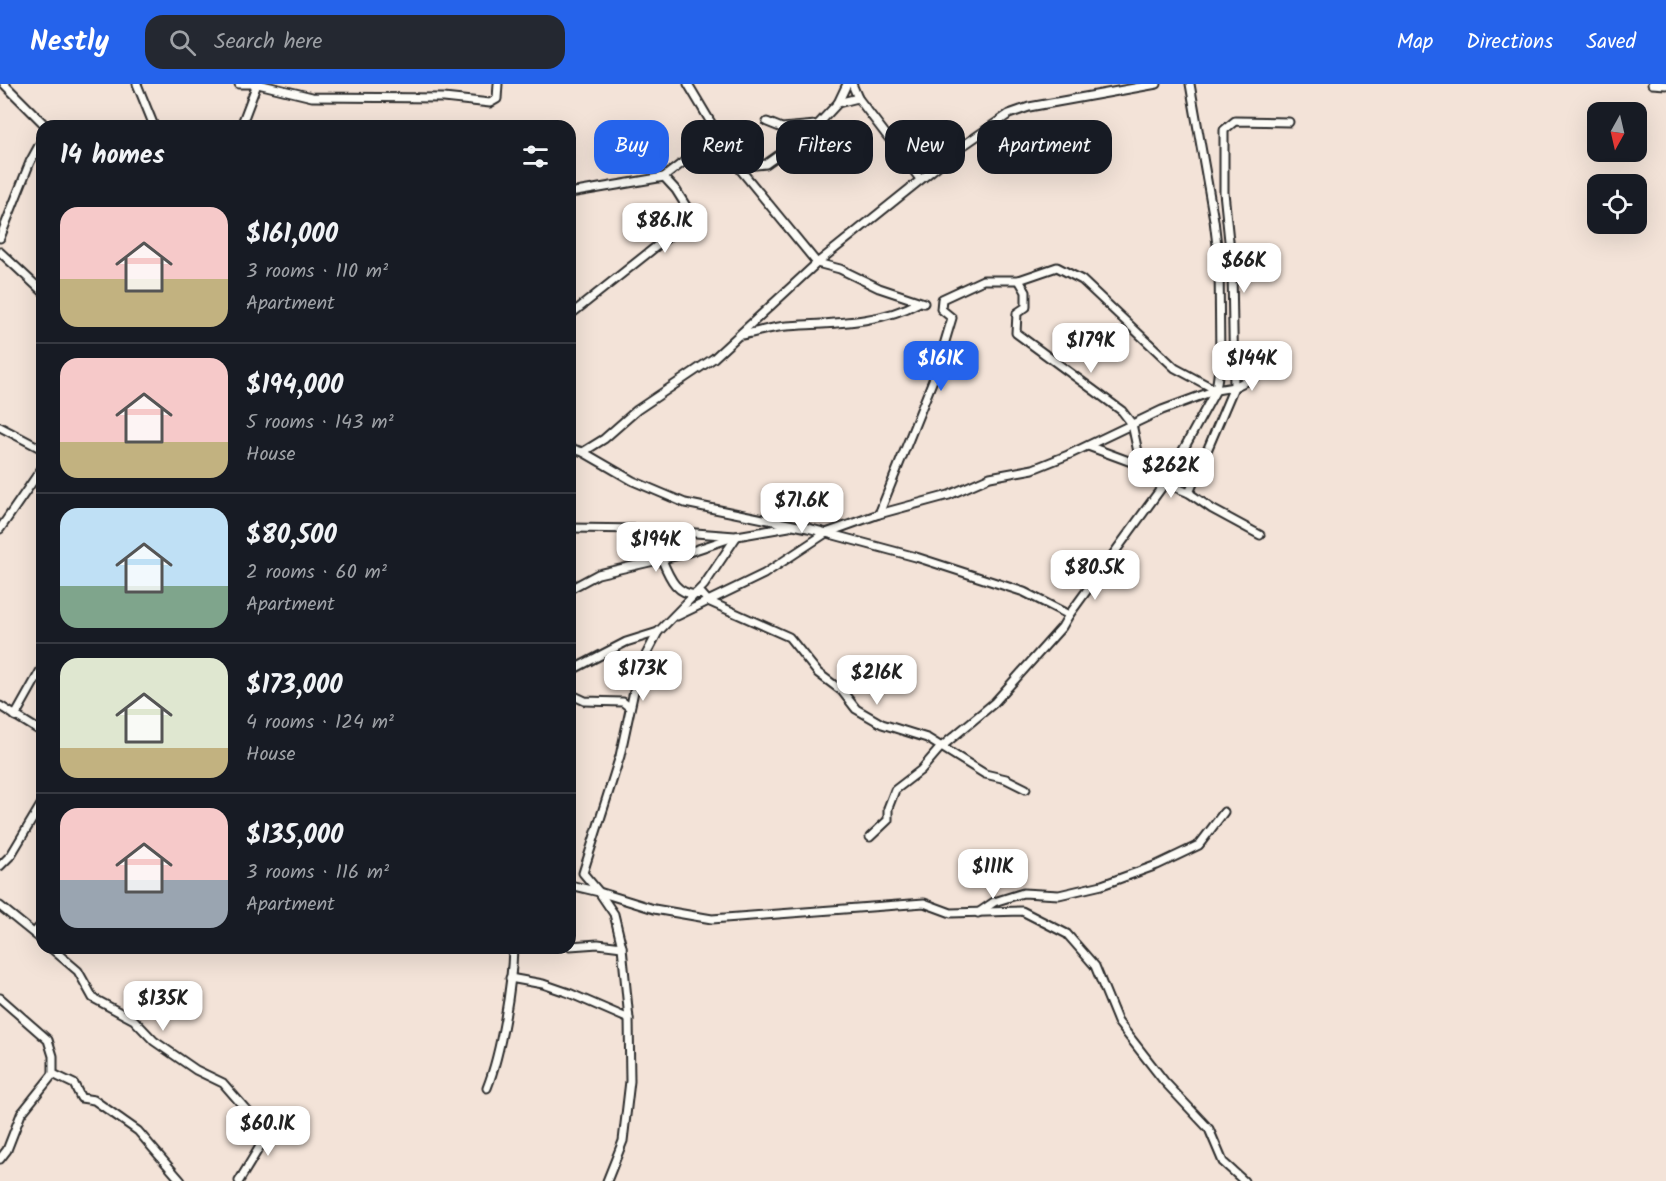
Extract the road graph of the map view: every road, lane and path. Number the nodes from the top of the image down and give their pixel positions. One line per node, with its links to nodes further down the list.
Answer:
1 (4, 84): 17 (street)
2 (137, 84): 18 (street)
3 (239, 84): 4 (street)
4 (257, 84): 5 (street); 16 (street)
5 (498, 84)
6 (687, 84): 19 (street)
7 (847, 84): 15 (street)
8 (852, 84): 14 (street)
9 (1152, 84): 10 (street); 28 (street)
10 (1157, 84)
11 (1190, 84): 39 (street)
12 (1653, 84): 13 (street)
13 (1666, 85)
14 (858, 98): 15 (street); 28 (street)
15 (838, 103): 20 (street)
16 (244, 118)
17 (40, 120)
18 (152, 120)
19 (708, 120)
20 (821, 120)
21 (767, 122): 23 (street)
22 (1289, 122): 38 (street)
23 (776, 126)
24 (36, 151): 30 (street)
25 (681, 164): 27 (street)
26 (744, 174): 32 (street)
27 (664, 177): 29 (street); 35 (street)
28 (920, 179): 32 (street)
29 (576, 192)
30 (0, 238)
31 (0, 252): 34 (street)
32 (817, 263): 36 (street); 36 (street)
33 (1019, 280): 39 (street); 40 (street); 49 (street)
34 (36, 285)
35 (576, 310)
36 (739, 335): 45 (street)
37 (1279, 365): 38 (street)
38 (1234, 387): 39 (street); 48 (street)
39 (1216, 390): 40 (street); 47 (street)
40 (1132, 424): 43 (street); 47 (street)
41 (0, 428): 42 (street)
42 (36, 446)
43 (1088, 446): 47 (street); 49 (street)
44 (576, 450): 45 (street)
45 (583, 452): 50 (street)
46 (36, 477): 52 (street)
47 (1165, 483): 48 (street); 61 (street)
48 (1189, 492): 55 (street)
49 (879, 514): 54 (street)
50 (794, 526): 54 (street); 56 (street)
51 (576, 528): 53 (street)
52 (0, 529)
53 (643, 529): 56 (street); 57 (street)
54 (826, 533): 60 (street); 61 (street)
55 (1260, 535)
56 (737, 536): 57 (street); 59 (street)
57 (661, 559): 58 (street); 59 (street)
58 (576, 586)
59 (695, 595): 60 (street); 62 (street)
60 (708, 601): 62 (street); 71 (street)
61 (1069, 615): 71 (street)
62 (672, 618): 63 (street)
63 (658, 632): 64 (street); 68 (street)
64 (576, 668)
65 (36, 679): 69 (street)
66 (576, 697): 68 (street)
67 (0, 706): 69 (street)
68 (629, 707): 78 (street)
69 (15, 716): 70 (street)
70 (36, 728)
71 (940, 748): 72 (street); 75 (street)
72 (1026, 789)
73 (1224, 812): 80 (street)
74 (36, 813): 76 (street)
75 (870, 837)
76 (0, 866)
77 (576, 886): 78 (street)
78 (599, 892): 80 (street); 84 (street)
79 (0, 906): 82 (street)
80 (978, 913): 97 (street)
81 (36, 931): 82 (street)
82 (34, 933)
83 (576, 946): 84 (street)
84 (621, 947): 90 (street)
85 (58, 954): 95 (street)
86 (512, 954): 87 (street)
87 (510, 978): 90 (street); 92 (street)
88 (3, 1001): 89 (street); 91 (street)
89 (0, 1010)
90 (629, 1019): 96 (street)
91 (53, 1074): 93 (street); 94 (street)
92 (487, 1088)
93 (0, 1159)
94 (181, 1181)
95 (239, 1181)
96 (607, 1181)
97 (1244, 1181)

